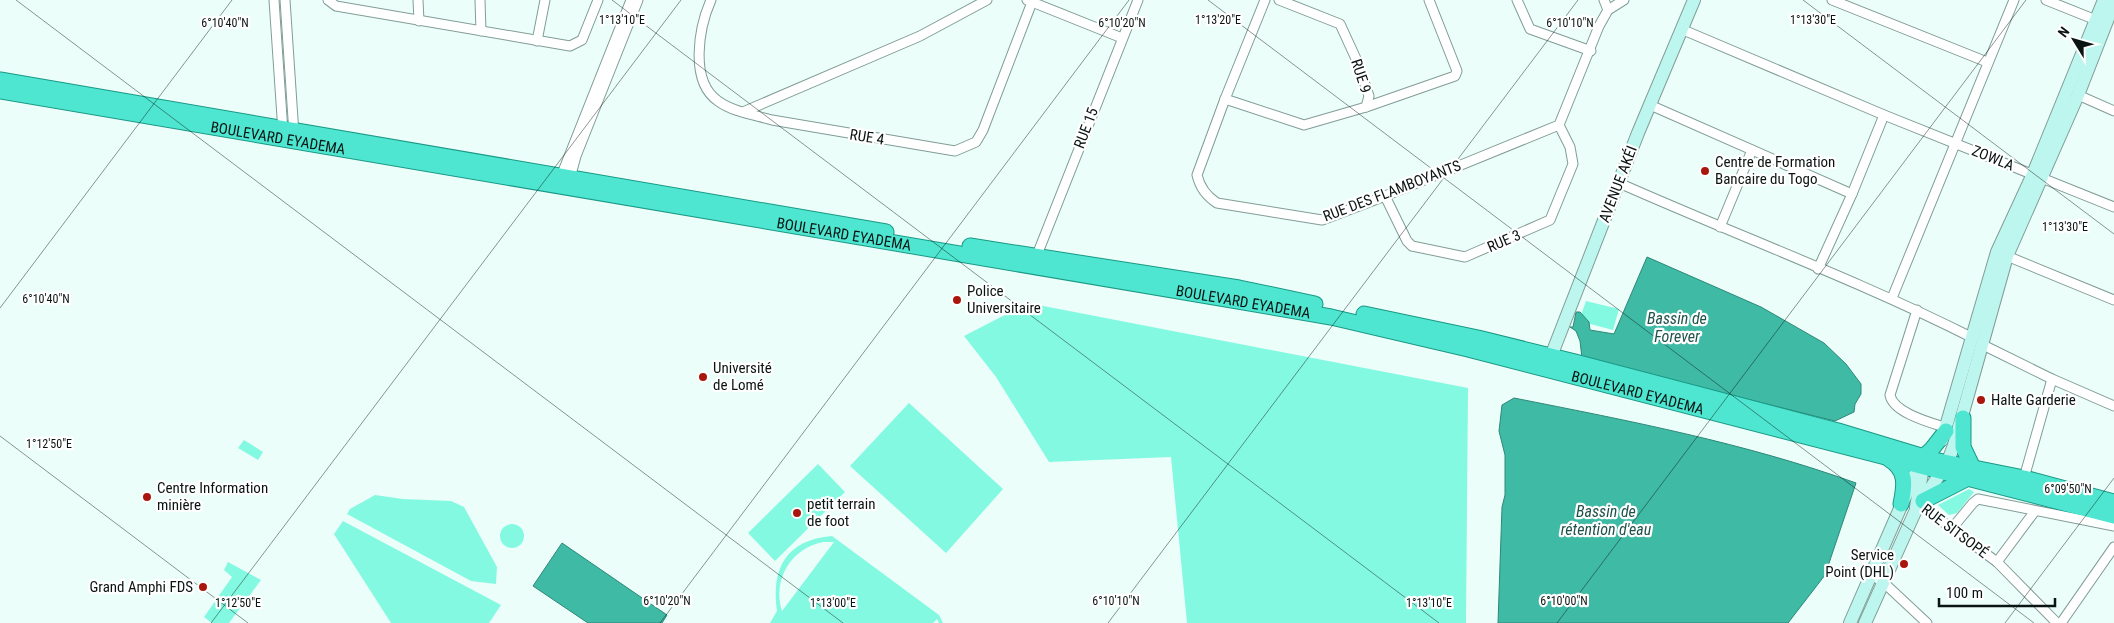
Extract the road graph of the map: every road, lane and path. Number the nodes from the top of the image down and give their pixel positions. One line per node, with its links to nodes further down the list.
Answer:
1 (274, 0): 46 (street)
2 (286, 0): 46 (street)
3 (328, 0): 28 (street)
4 (418, 0): 28 (street)
5 (480, 0): 31 (street)
6 (545, 0): 33 (street)
7 (598, 0): 33 (street)
8 (631, 0): 50 (street)
9 (638, 0): 50 (street)
10 (711, 0): 43 (street, RUE 4)
11 (987, 0): 43 (street)
12 (1138, 0): 32 (street, RUE 15)
13 (1265, 0): 39 (street, RUE DES FLAMBOYANTS)
14 (1279, 0): 41 (street, RUE 9)
15 (1429, 0): 41 (street)
16 (1517, 0): 34 (street)
17 (1604, 0): 27 (street)
18 (1624, 0): 27 (street)
19 (1694, 0): 30 (main road, AVENUE AKÉI)
20 (1832, 0): 25 (street)
21 (2014, 0): 35 (street)
22 (2046, 0): 29 (street)
23 (2104, 0): 29 (main road)
24 (1029, 1): 32 (street, RUE 4); 43 (street, RUE 4)
25 (1846, 2): 35 (street)
26 (2114, 4): 29 (main road)
27 (1608, 10): 34 (street)
28 (420, 20): 31 (street)
29 (2101, 22): 38 (main road); 49 (main road)
30 (1681, 29): 40 (main road, AVENUE AKÉI); 44 (street, ZOWLA)
31 (481, 31): 33 (street)
32 (1122, 38): 57 (street, RUE 15)
33 (536, 41)
34 (1591, 51): 45 (street)
35 (1987, 62): 47 (street)
36 (0, 80): 46 (highway, BOULEVARD EYADEMA)
37 (0, 91): 46 (highway, BOULEVARD EYADEMA)
38 (2078, 96): 42 (street); 49 (main road)
39 (1225, 99): 41 (street, RUE 9); 53 (street, RUE DES FLAMBOYANTS)
40 (1650, 106): 48 (street); 51 (main road, AVENUE AKÉI)
41 (1366, 107)
42 (2114, 111)
43 (743, 112)
44 (1884, 115): 47 (street, ZOWLA); 52 (street)
45 (1559, 125): 53 (street, RUE DES FLAMBOYANTS); 53 (street, RUE 3)
46 (289, 134): 50 (highway, BOULEVARD EYADEMA)
47 (1954, 142): 49 (street, ZOWLA); 59 (street)
48 (1752, 150): 52 (street); 55 (street)
49 (2038, 176): 54 (street, ZOWLA); 56 (main road)
50 (564, 181): 57 (highway, BOULEVARD EYADEMA)
51 (1619, 183): 55 (street); 63 (main road, AVENUE AKÉI)
52 (1852, 194): 58 (street)
53 (1385, 196)
54 (2114, 207)
55 (1720, 227): 58 (street)
56 (2002, 254): 60 (street); 62 (main road)
57 (1034, 262): 63 (highway, BOULEVARD EYADEMA)
58 (1818, 269): 59 (street)
59 (1892, 298): 61 (street)
60 (2114, 300)
61 (1917, 310): 62 (street); 66 (street)
62 (1978, 342): 64 (street); 66 (main road); 66 (main road)
63 (1548, 363): 67 (highway, BOULEVARD EYADEMA); 68 (highway)
64 (2052, 380): 65 (street); 70 (street)
65 (2114, 406)
66 (1954, 426): 68 (main road); 68 (highway); 69 (highway)
67 (1885, 458): 68 (highway, BOULEVARD EYADEMA); 72 (highway)
68 (1930, 464): 69 (highway, BOULEVARD EYADEMA); 72 (main road); 72 (main road)
69 (1969, 472): 70 (highway); 72 (highway); 74 (highway, BOULEVARD EYADEMA)
70 (2024, 478): 71 (highway)
71 (2114, 502)
72 (1915, 505): 76 (street, RUE SITSOPÉ); 79 (main road); 80 (main road)
73 (2035, 512): 75 (street); 76 (street); 78 (street)
74 (2114, 516)
75 (2114, 526)
76 (1953, 527): 78 (street, RUE SITSOPÉ)
77 (2114, 548): 85 (street)
78 (1997, 562): 84 (street, RUE SITSOPÉ)
79 (1870, 575): 80 (street); 81 (main road)
80 (1882, 581): 82 (main road); 83 (street)
81 (1850, 623)
82 (1865, 623)
83 (1927, 623)
84 (2057, 623)
85 (2062, 623)

